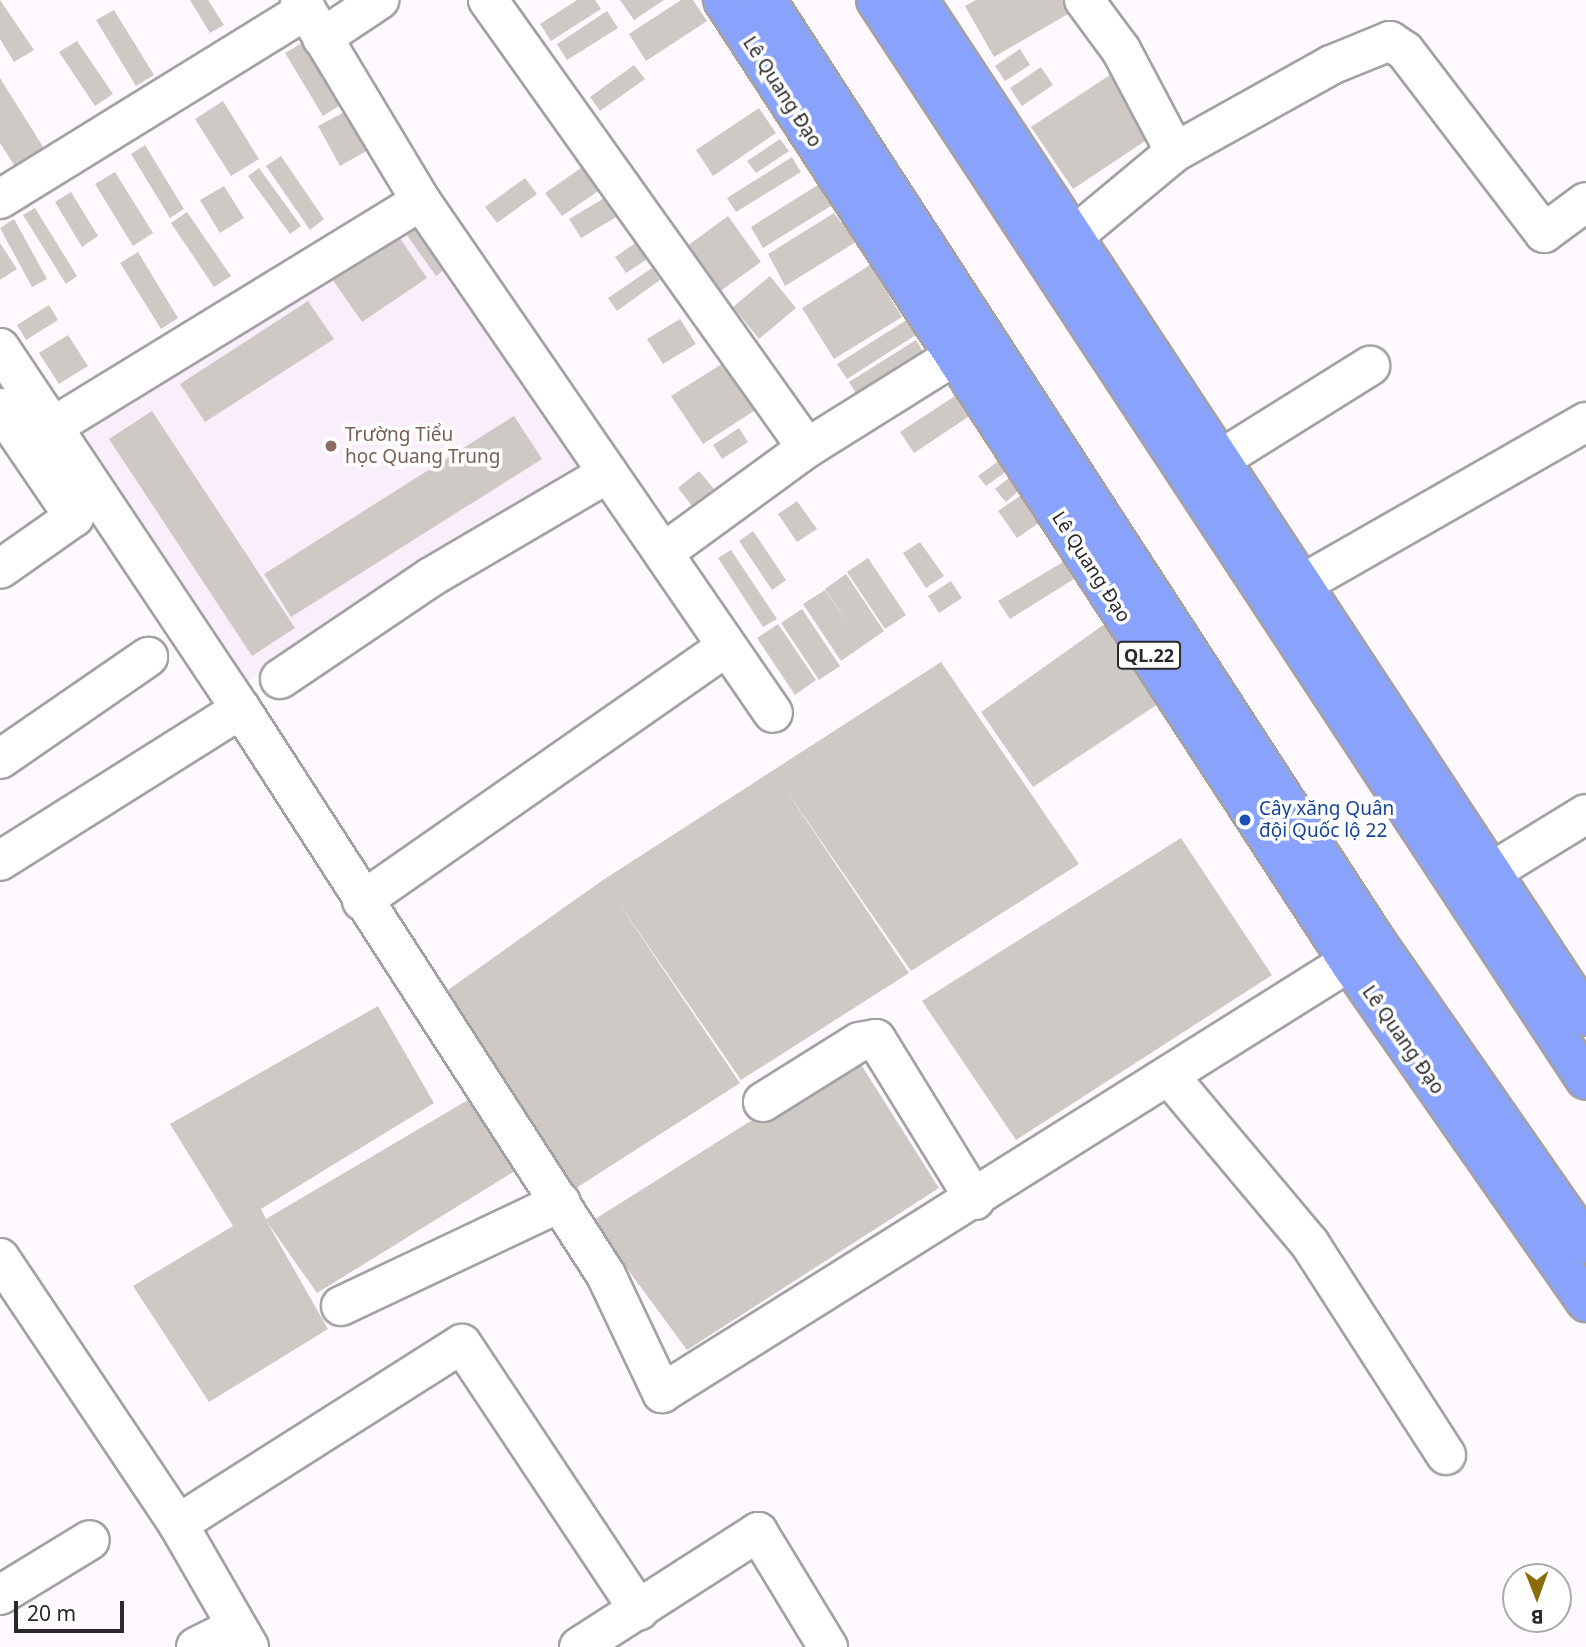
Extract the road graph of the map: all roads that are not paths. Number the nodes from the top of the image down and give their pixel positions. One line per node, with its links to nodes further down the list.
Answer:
1 (379, 0): 8 (street)
2 (488, 0): 20 (street)
3 (723, 0): 15 (highway, Lê Quang Đạo / QL.22)
4 (766, 0): 36 (highway, Lê Quang Đạo / QL.22)
5 (876, 0): 34 (highway)
6 (918, 0): 13 (highway)
7 (1084, 0): 9 (street)
8 (309, 16): 10 (street); 11 (street)
9 (1175, 152): 12 (street); 13 (street)
10 (0, 199)
11 (421, 201): 19 (street); 22 (street)
12 (1586, 202)
13 (1075, 235): 21 (highway)
14 (0, 348): 19 (street)
15 (954, 356): 20 (street); 36 (highway, Lê Quang Đạo / QL.22)
16 (1370, 366): 21 (street)
17 (0, 408): 24 (street)
18 (1586, 422): 25 (street)
19 (54, 426): 29 (street)
20 (807, 448): 23 (street)
21 (1221, 459): 25 (highway)
22 (608, 473): 23 (street); 28 (street)
23 (663, 553): 26 (street)
24 (0, 569)
25 (1302, 584): 34 (highway)
26 (724, 648): 30 (street); 35 (street)
27 (148, 657): 31 (street)
28 (280, 679)
29 (241, 709): 33 (street); 35 (street)
30 (773, 713)
31 (0, 759)
32 (1586, 814): 34 (street)
33 (0, 861)
34 (1476, 881): 37 (highway); 39 (highway)
35 (362, 901): 42 (street)
36 (1364, 954): 38 (street); 43 (highway, Lê Quang Đạo / QL.22); 45 (highway, Lê Quang Đạo / QL.22)
37 (1586, 1016)
38 (1170, 1077): 41 (street); 47 (street)
39 (1586, 1080)
40 (763, 1102): 41 (street)
41 (975, 1200): 42 (street)
42 (561, 1202): 46 (street)
43 (1586, 1244)
44 (0, 1258): 48 (street)
45 (1586, 1302)
46 (341, 1306)
47 (1446, 1455)
48 (178, 1524): 51 (street); 52 (street)
49 (90, 1540): 50 (street)
50 (0, 1595)
51 (639, 1610): 54 (street); 55 (street)
52 (242, 1637): 53 (street)
53 (196, 1647)
54 (579, 1647)
55 (828, 1647)

